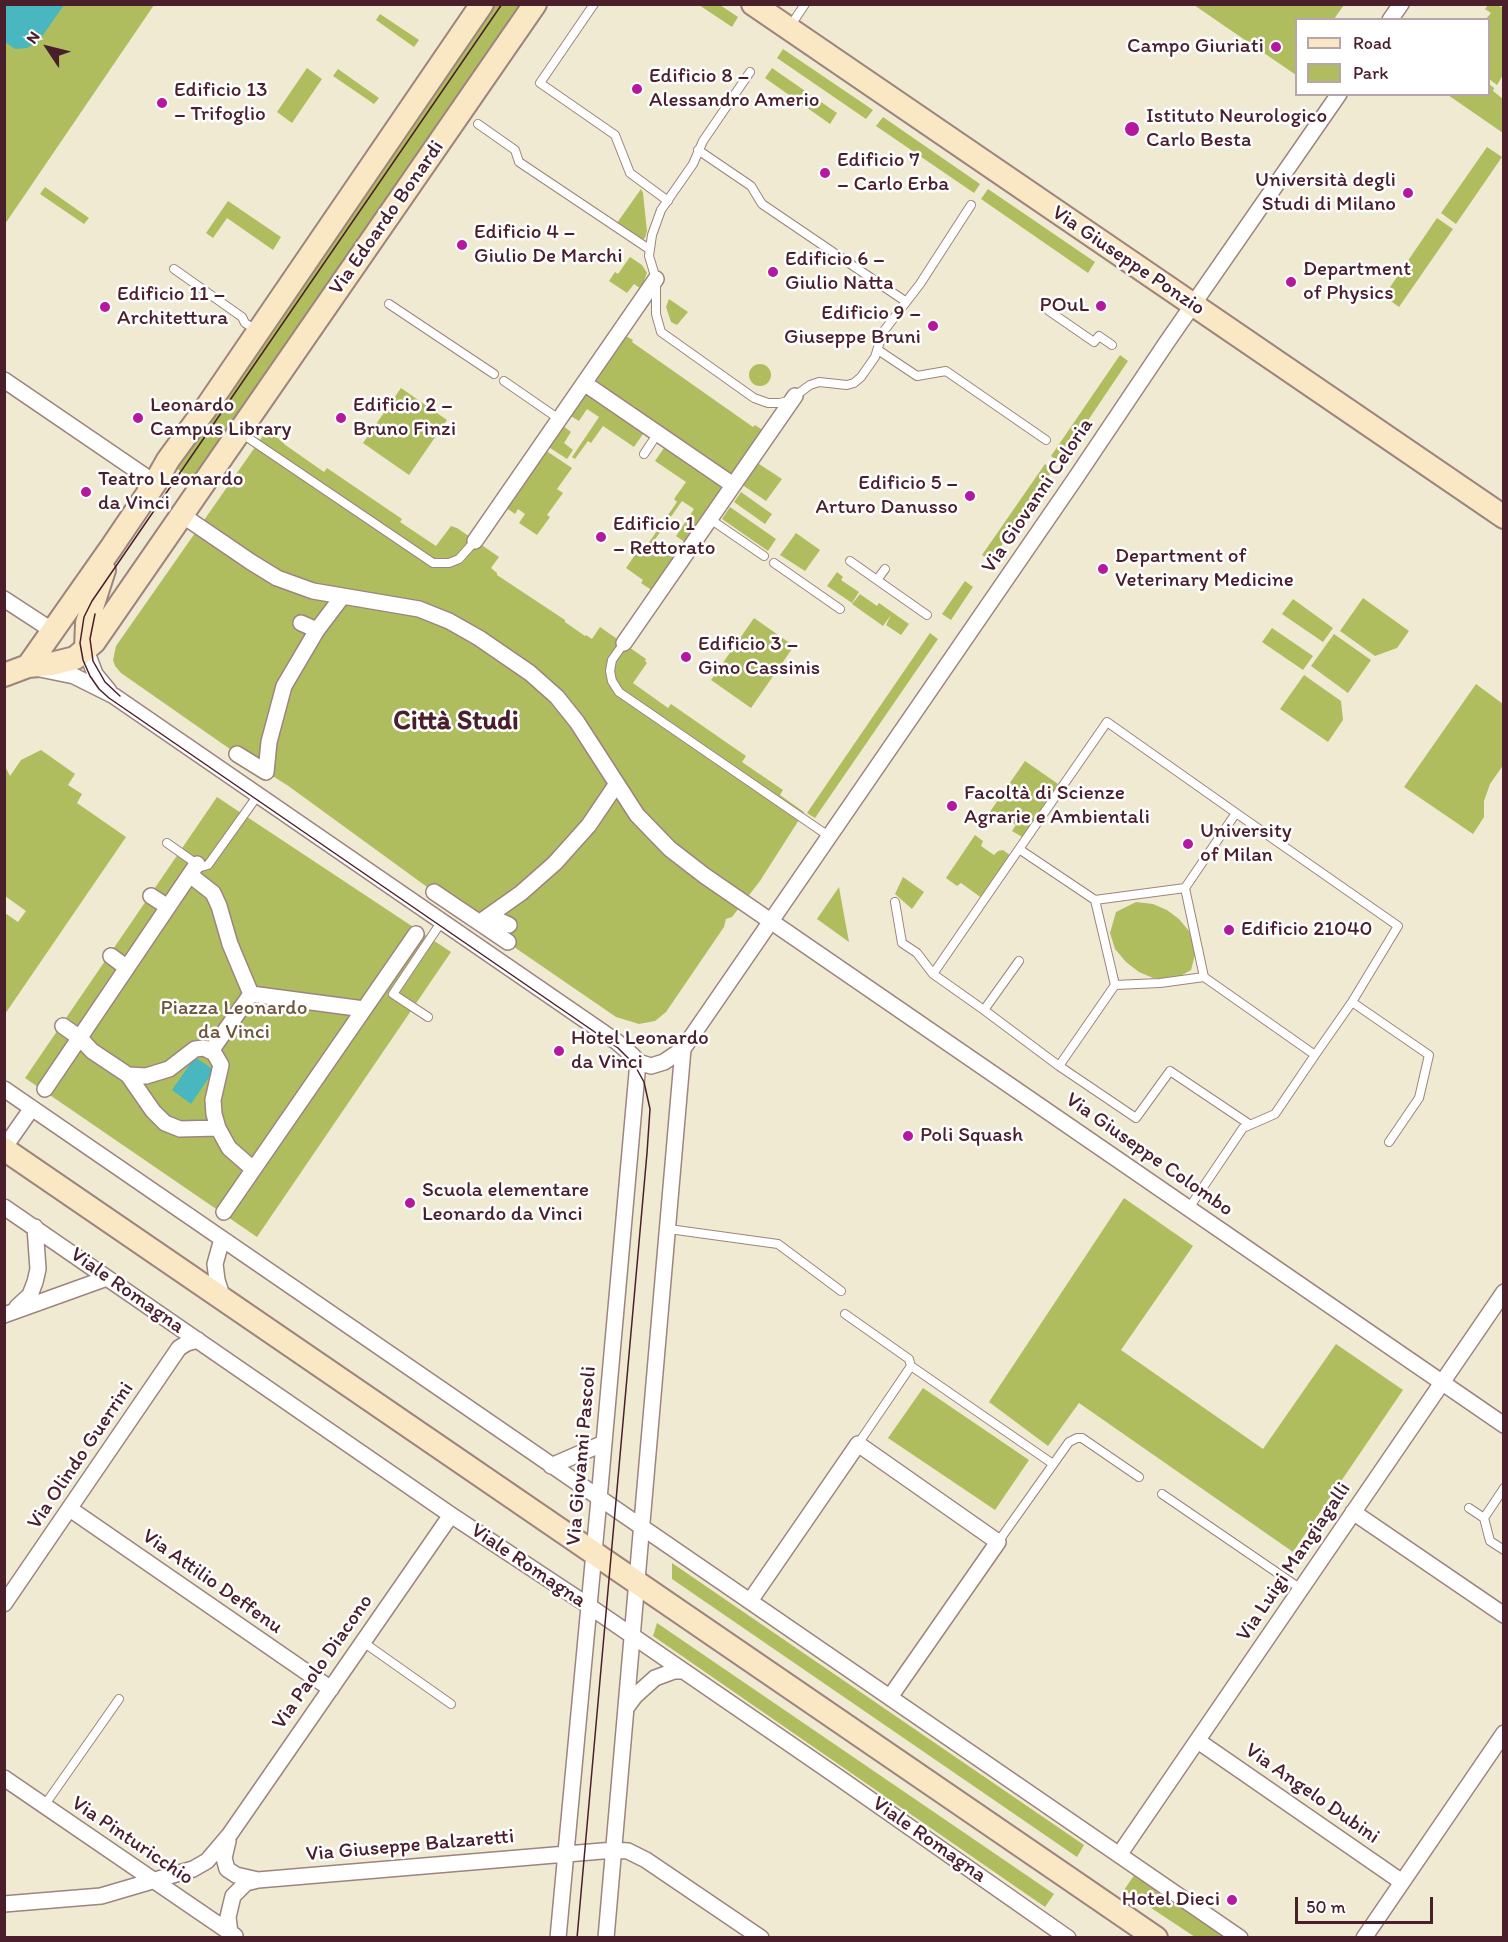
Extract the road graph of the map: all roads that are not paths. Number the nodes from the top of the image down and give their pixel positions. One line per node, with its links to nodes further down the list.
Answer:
1 (482, 4): 22 (street, Via Edoardo Bonardi)
2 (535, 4): 31 (street, Via Edoardo Bonardi)
3 (594, 4): 13 (lane)
4 (753, 4): 8 (street, Via Giuseppe Ponzio)
5 (805, 4): 8 (lane)
6 (1401, 4): 7 (street)
7 (1391, 18)
8 (788, 29): 20 (street, Via Giuseppe Ponzio)
9 (750, 72): 12 (lane)
10 (1338, 96): 20 (street, Via Giovanni Celoria)
11 (478, 124): 15 (lane)
12 (698, 150): 13 (lane); 18 (lane)
13 (668, 201): 15 (lane)
14 (971, 205): 18 (lane)
15 (649, 249): 17 (lane)
16 (174, 269): 22 (lane)
17 (656, 279): 28 (street); 29 (lane)
18 (905, 302): 24 (lane)
19 (389, 304): 25 (lane)
20 (1193, 304): 38 (street, Via Giuseppe Ponzio); 63 (street, Via Giovanni Celoria)
21 (1049, 311): 23 (lane)
22 (259, 332): 35 (street, Via Edoardo Bonardi)
23 (1112, 345)
24 (878, 350): 29 (lane); 33 (lane)
25 (494, 374)
26 (4, 380): 35 (street)
27 (504, 381): 30 (lane)
28 (584, 383): 30 (street); 32 (street)
29 (795, 396): 36 (street)
30 (559, 419): 40 (street)
31 (240, 432): 37 (street); 40 (lane)
32 (658, 433): 34 (lane); 36 (street)
33 (1047, 440)
34 (644, 454)
35 (155, 483): 41 (street)
36 (733, 485): 39 (street)
37 (182, 515): 47 (street); 55 (street)
38 (1503, 517)
39 (710, 519): 42 (lane); 54 (street)
40 (475, 541)
41 (111, 548): 53 (street); 55 (street)
42 (764, 556)
43 (850, 561): 46 (lane)
44 (774, 563): 49 (lane)
45 (885, 569): 46 (lane)
46 (877, 580): 50 (lane)
47 (342, 597): 52 (street); 60 (street)
48 (4, 599): 53 (street)
49 (840, 609)
50 (927, 615)
51 (300, 623): 52 (street)
52 (317, 630): 59 (street)
53 (53, 632): 55 (street); 56 (street)
54 (624, 643): 63 (lane)
55 (86, 650): 56 (street); 58 (street)
56 (28, 666): 57 (street); 58 (street)
57 (4, 675)
58 (114, 696): 61 (street)
59 (267, 752)
60 (616, 785): 73 (street); 75 (street)
61 (258, 795): 66 (lane); 74 (street)
62 (1236, 813): 65 (lane); 67 (lane); 86 (lane)
63 (830, 837): 75 (street, Via Giovanni Celoria)
64 (167, 843): 66 (lane)
65 (1019, 849): 70 (lane); 82 (lane)
66 (194, 869): 72 (street); 85 (street)
67 (1185, 888): 70 (lane); 83 (lane)
68 (434, 892): 73 (street)
69 (152, 897): 72 (street)
70 (1095, 900): 84 (lane)
71 (895, 902): 82 (lane)
72 (168, 907): 81 (street)
73 (484, 919): 76 (street); 78 (street)
74 (442, 921): 89 (lane); 95 (street)
75 (771, 921): 92 (street); 107 (street, Via Giuseppe Colombo)
76 (509, 925)
77 (416, 934): 87 (street)
78 (508, 942)
79 (111, 956): 81 (street)
80 (1019, 961): 88 (lane)
81 (128, 968): 91 (street)
82 (933, 974): 88 (lane)
83 (1204, 978): 84 (lane); 94 (lane)
84 (1115, 985): 96 (lane)
85 (251, 994): 87 (street); 93 (street)
86 (1352, 1002): 94 (lane); 103 (lane)
87 (364, 1009): 105 (street)
88 (984, 1011): 96 (lane)
89 (428, 1017)
90 (63, 1026): 91 (street)
91 (80, 1038): 97 (street); 99 (street)
92 (683, 1049): 95 (street); 110 (street)
93 (211, 1051): 97 (street); 102 (street)
94 (1315, 1055): 101 (lane)
95 (638, 1062): 122 (street, Via Giovanni Pascoli)
96 (1059, 1066): 101 (lane)
97 (128, 1075): 102 (street)
98 (4, 1089): 100 (street)
99 (45, 1089)
100 (32, 1108): 104 (street); 111 (street)
101 (1249, 1124): 107 (lane)
102 (218, 1128): 105 (street)
103 (1389, 1142)
104 (4, 1148): 115 (street)
105 (254, 1169): 108 (street)
106 (4, 1207): 109 (street, Viale Romagna)
107 (1189, 1208): 120 (street, Via Giuseppe Colombo)
108 (224, 1212)
109 (35, 1227): 112 (street, Viale Romagna); 116 (street)
110 (669, 1229): 113 (lane); 135 (street)
111 (222, 1239): 115 (street); 125 (street)
112 (107, 1278): 116 (street); 118 (street, Viale Romagna)
113 (842, 1291)
114 (1503, 1292): 120 (street, Via Luigi Mangiagalli)
115 (223, 1299): 138 (street)
116 (4, 1314)
117 (845, 1314): 119 (lane)
118 (198, 1340): 131 (street, Via Olindo Guerrini); 133 (street, Viale Romagna)
119 (911, 1366): 123 (lane); 124 (lane)
120 (1442, 1382): 121 (street, Via Giuseppe Colombo); 132 (street, Via Luigi Mangiagalli)
121 (1503, 1425)
122 (604, 1443): 125 (street); 129 (street, Via Giovanni Pascoli)
123 (858, 1444): 136 (street); 141 (street)
124 (1053, 1464): 126 (lane); 136 (lane)
125 (551, 1466): 129 (street)
126 (1139, 1477)
127 (1503, 1488): 134 (lane)
128 (1162, 1494): 140 (lane)
129 (600, 1498): 135 (street); 138 (street, Via Giovanni Pascoli)
130 (1469, 1508): 134 (lane)
131 (70, 1509): 142 (street, Via Olindo Guerrini); 148 (street, Via Attilio Deffenu)
132 (1353, 1512): 140 (street, Via Luigi Mangiagalli); 144 (street)
133 (451, 1515): 143 (street, Viale Romagna); 146 (street, Via Paolo Diacono)
134 (1484, 1518): 137 (lane)
135 (642, 1527): 139 (street); 141 (street)
136 (998, 1542): 149 (street)
137 (1503, 1550)
138 (594, 1553): 139 (street); 143 (street, Via Giovanni Pascoli)
139 (637, 1582): 145 (street); 171 (street)
140 (1301, 1589): 154 (street, Via Luigi Mangiagalli)
141 (750, 1601): 149 (street)
142 (4, 1604)
143 (589, 1606): 145 (street, Viale Romagna); 159 (street, Via Giovanni Pascoli)
144 (1503, 1615)
145 (632, 1636): 147 (street, Viale Romagna); 152 (street)
146 (363, 1642): 148 (street, Via Paolo Diacono); 151 (lane)
147 (683, 1671): 152 (street); 165 (street, Viale Romagna)
148 (330, 1689): 157 (street, Via Paolo Diacono)
149 (890, 1697): 160 (street)
150 (119, 1699): 156 (lane)
151 (451, 1704)
152 (626, 1708): 158 (street)
153 (1503, 1733): 163 (street)
154 (1198, 1741): 160 (street, Via Luigi Mangiagalli); 163 (street, Via Angelo Dubini)
155 (4, 1778): 156 (street, Via Pinturicchio)
156 (44, 1806): 162 (street, Via Pinturicchio)
157 (230, 1834): 161 (street, Via Giuseppe Balzaretti); 162 (street)
158 (614, 1850): 159 (street); 168 (street); 169 (street)
159 (565, 1853): 161 (street, Via Giuseppe Balzaretti); 167 (street, Via Giovanni Pascoli)
160 (1119, 1855): 172 (street)
161 (258, 1880): 166 (street, Via Giuseppe Balzaretti)
162 (153, 1881): 164 (street); 166 (street, Via Pinturicchio)
163 (1402, 1882): 173 (street)
164 (4, 1904)
165 (1047, 1932): 170 (street, Viale Romagna)
166 (233, 1935)
167 (558, 1938)
168 (606, 1938)
169 (761, 1938)
170 (1068, 1938)
171 (1156, 1938)
172 (1240, 1938)
173 (1364, 1938)

